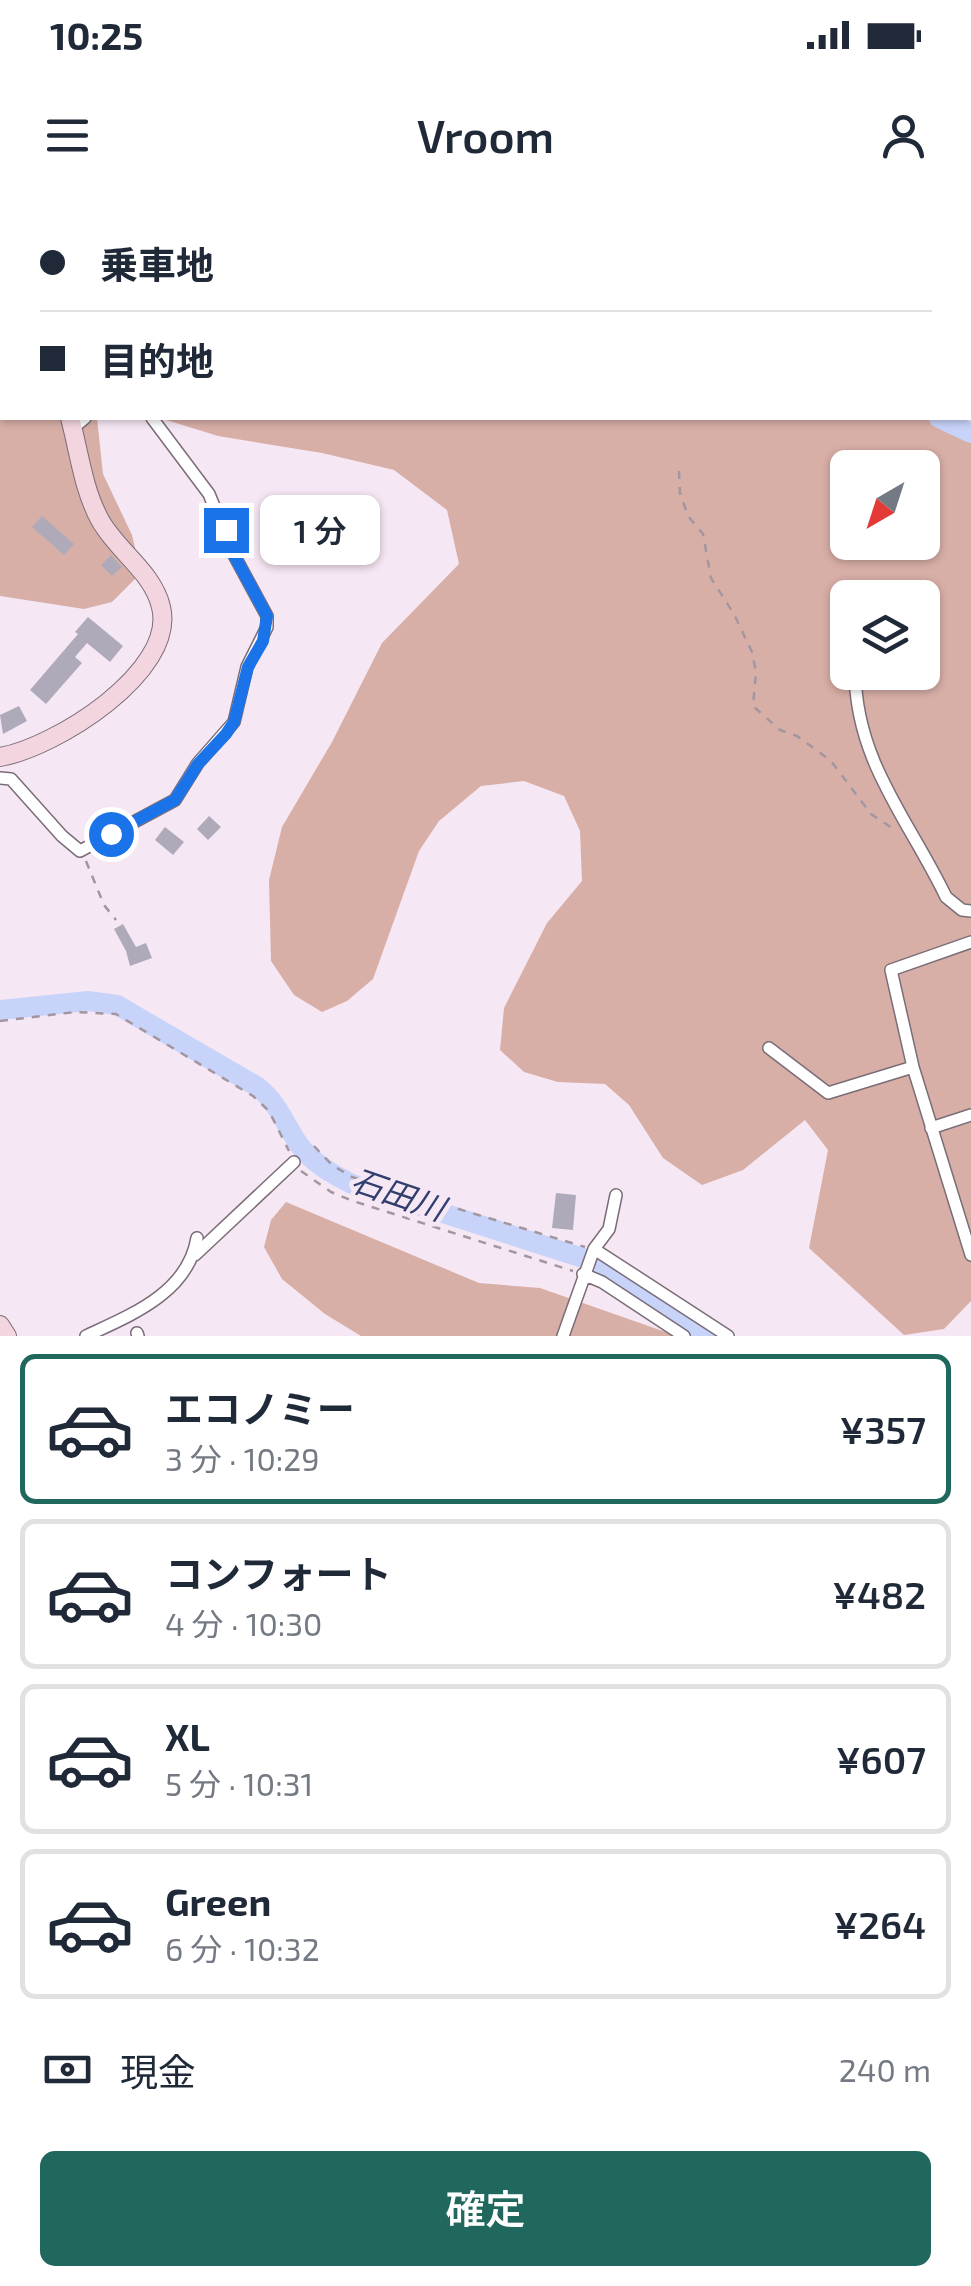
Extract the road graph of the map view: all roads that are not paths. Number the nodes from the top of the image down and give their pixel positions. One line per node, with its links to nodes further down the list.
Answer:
1 (154, 420): 5 (street)
2 (76, 421): 4 (main road)
3 (855, 690): 6 (street)
4 (0, 758)
5 (0, 778)
6 (971, 912)
7 (971, 942): 9 (street)
8 (769, 1048): 9 (street)
9 (913, 1067): 11 (street)
10 (971, 1115): 11 (street)
11 (931, 1128): 17 (street)
12 (294, 1162): 16 (street)
13 (616, 1195): 15 (street)
14 (198, 1238): 16 (street)
15 (594, 1250): 18 (street); 24 (street)
16 (194, 1255): 21 (street)
17 (971, 1255)
18 (584, 1274): 22 (street); 23 (street)
19 (0, 1326): 20 (main road)
20 (7, 1336)
21 (86, 1336)
22 (563, 1336)
23 (684, 1336)
24 (728, 1336)

